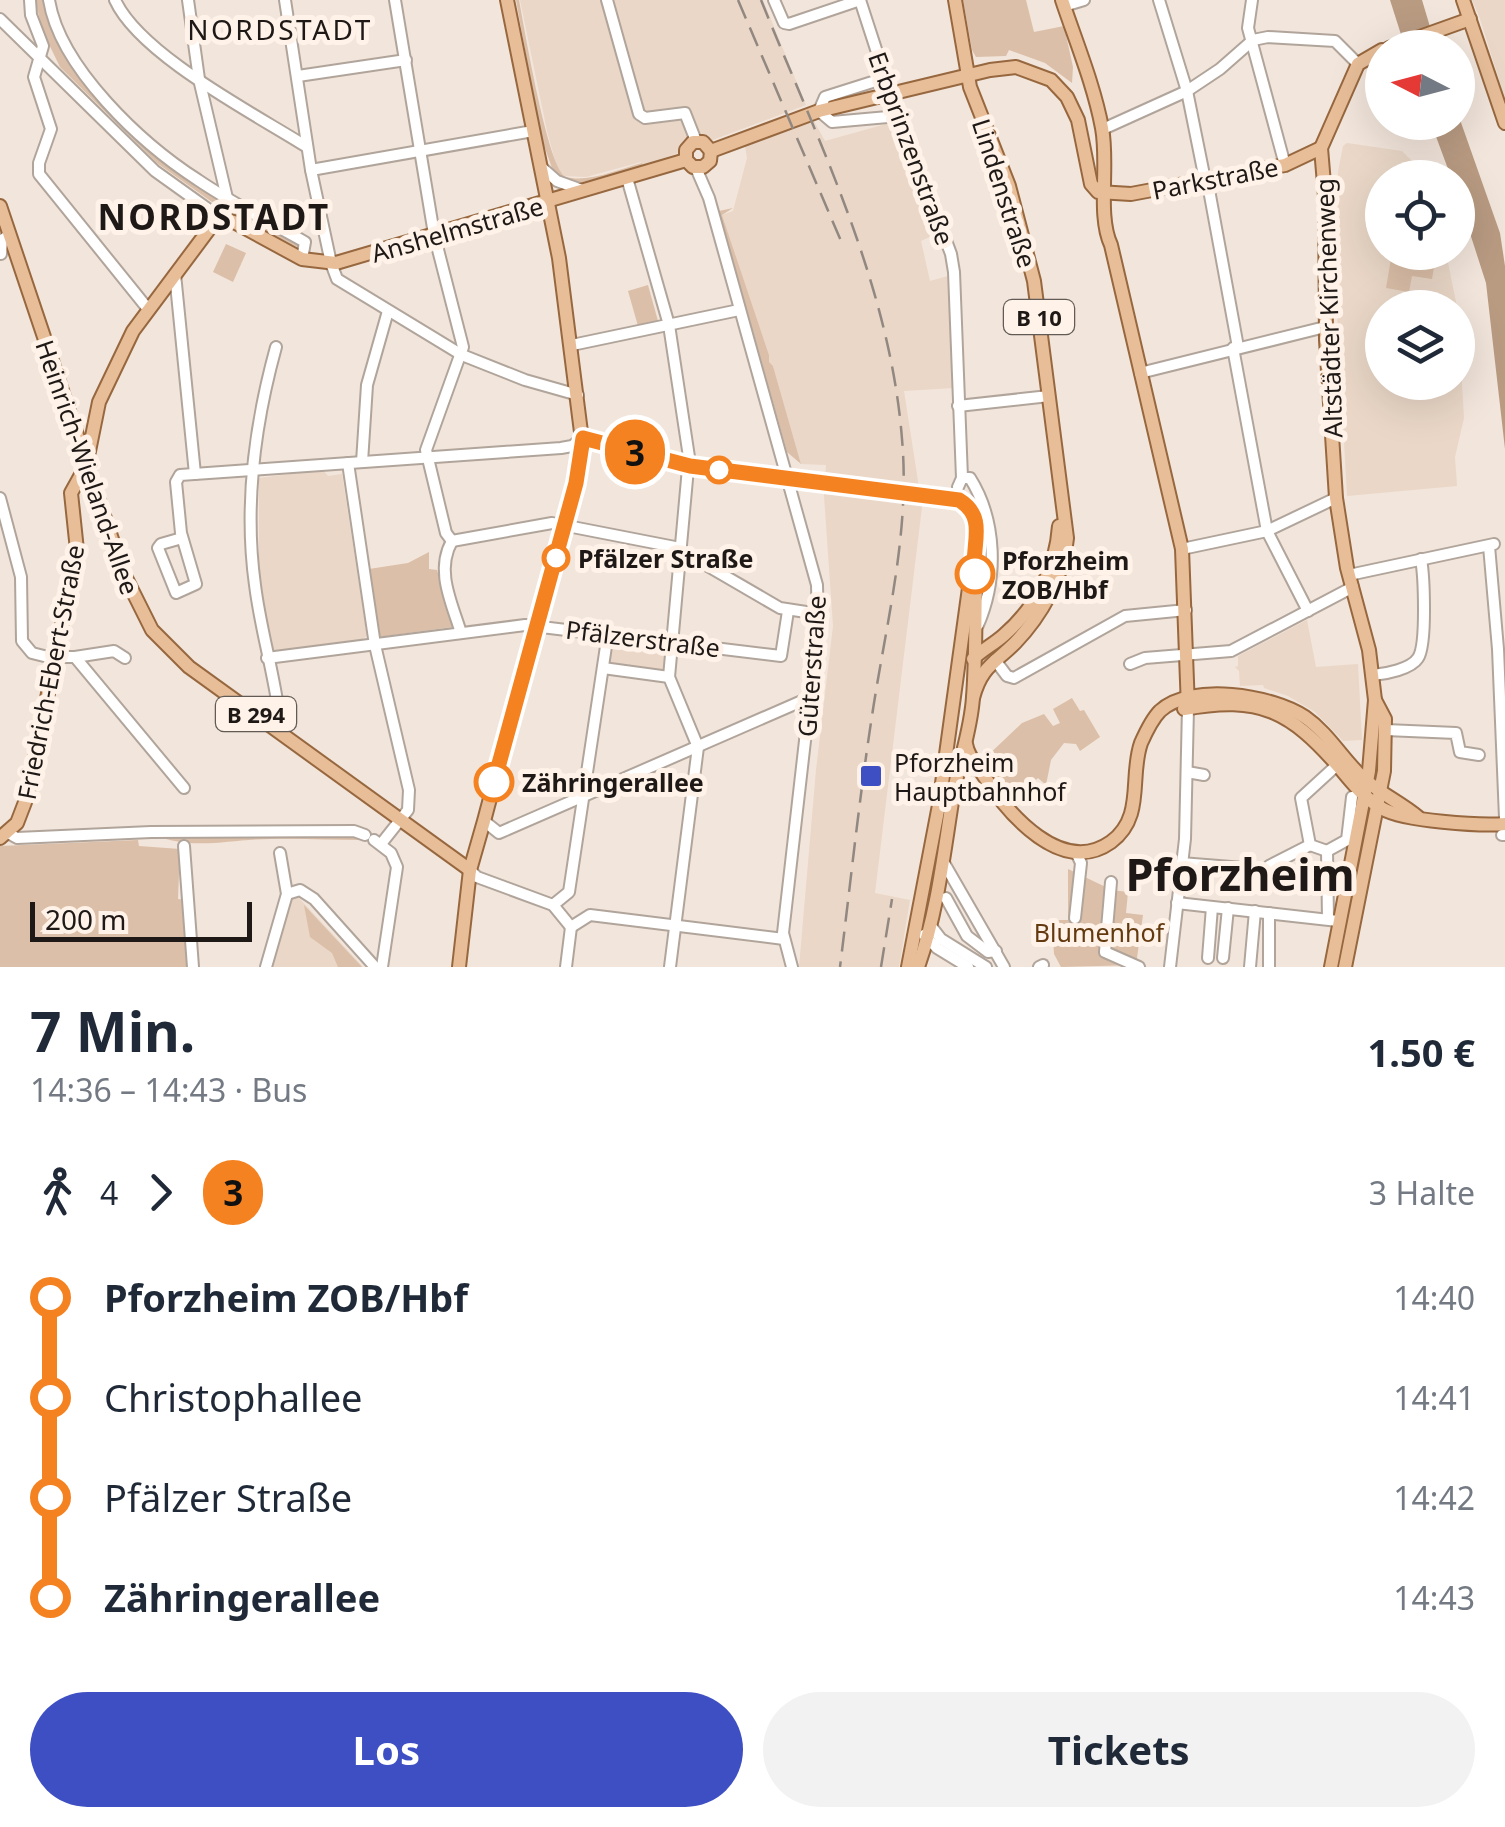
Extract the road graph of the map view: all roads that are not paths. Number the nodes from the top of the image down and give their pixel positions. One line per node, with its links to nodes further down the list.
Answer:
1 (30, 0): 21 (street)
2 (49, 0): 47 (street)
3 (115, 0): 27 (street)
4 (188, 0): 27 (street)
5 (285, 0): 25 (street)
6 (395, 0): 22 (street)
7 (507, 0): 34 (main road)
8 (607, 0): 35 (street)
9 (774, 0): 10 (street)
10 (860, 0): 28 (street, Erbprinzenstraße)
11 (954, 0): 26 (main road, Lindenstraße / B 10)
12 (1084, 0): 16 (street)
13 (1160, 0): 29 (street)
14 (1252, 0): 20 (street)
15 (1463, 0): 18 (main road)
16 (1063, 3): 33 (main road)
17 (0, 19): 21 (street)
18 (1461, 22): 19 (main road); 32 (main road)
19 (1439, 30)
20 (1253, 40): 24 (street); 29 (street); 40 (street)
21 (40, 58): 50 (street); 57 (street)
22 (406, 60): 25 (street); 38 (street)
23 (1365, 60): 24 (main road)
24 (1358, 64): 37 (main road, Altstädter Kirchenweg)
25 (298, 76): 36 (street)
26 (967, 76): 31 (main road, Anshelmstraße); 46 (main road); 68 (main road, Lindenstraße / B 10)
27 (199, 79): 36 (street); 47 (street)
28 (886, 80): 30 (street, Erbprinzenstraße, bridge); 31 (street, Anshelmstraße)
29 (1187, 91): 33 (street); 44 (street)
30 (897, 110): 31 (street, Anshelmstraße); 69 (street, Erbprinzenstraße)
31 (819, 112): 39 (main road, Anshelmstraße)
32 (1505, 123)
33 (1102, 129): 46 (main road)
34 (532, 131): 38 (street); 41 (main road)
35 (696, 142): 39 (main road); 39 (main road)
36 (308, 147): 42 (street)
37 (1321, 148): 40 (main road, Parkstraße); 61 (main road, Altstädter Kirchenweg)
38 (420, 149): 42 (street); 52 (street)
39 (700, 161): 43 (main road, Anshelmstraße); 58 (street, Güterstraße)
40 (1285, 165): 44 (main road, Parkstraße)
41 (541, 166): 45 (street, Anshelmstraße); 48 (main road)
42 (311, 170): 55 (street)
43 (627, 178): 45 (main road, Anshelmstraße); 60 (street)
44 (1206, 179): 46 (main road, Parkstraße); 64 (street)
45 (583, 191): 48 (main road, Anshelmstraße)
46 (1110, 193): 66 (main road)
47 (227, 198): 54 (street)
48 (549, 202): 52 (main road, Anshelmstraße); 62 (main road)
49 (0, 206): 51 (main road, Heinrich-Wieland-Allee / B 294)
50 (222, 220): 54 (main road); 56 (main road, Friedrich-Ebert-Straße)
51 (10, 234): 53 (street); 75 (main road, Heinrich-Wieland-Allee / B 294)
52 (434, 234): 55 (main road, Anshelmstraße); 65 (street)
53 (1, 254)
54 (302, 258): 55 (main road)
55 (331, 263): 59 (street)
56 (175, 274): 57 (main road, Friedrich-Ebert-Straße); 78 (street)
57 (148, 309): 75 (main road, Friedrich-Ebert-Straße)
58 (739, 310): 60 (street); 79 (street, Güterstraße)
59 (388, 312): 65 (street); 73 (street)
60 (668, 326): 62 (street); 76 (street)
61 (1326, 327): 64 (street); 82 (main road, Altstädter Kirchenweg)
62 (572, 345): 67 (main road)
63 (276, 347): 77 (street)
64 (1236, 348): 66 (street); 85 (street)
65 (462, 355): 67 (street); 72 (street)
66 (1140, 374): 89 (main road)
67 (578, 394): 70 (main road)
68 (1049, 396): 69 (street); 83 (main road, Lindenstraße / B 10)
69 (958, 406): 97 (street, Erbprinzenstraße)
70 (583, 438): 71 (main road); 72 (street); 80 (main road)
71 (616, 446): 76 (main road); 80 (main road)
72 (426, 457): 73 (street); 87 (street)
73 (362, 462): 74 (street)
74 (348, 463): 77 (street); 102 (street)
75 (86, 466): 106 (main road, Friedrich-Ebert-Straße); 120 (main road, Heinrich-Wieland-Allee / B 294)
76 (690, 466): 79 (main road); 88 (street)
77 (253, 470): 78 (street); 109 (street)
78 (195, 474): 86 (street)
79 (795, 480): 95 (street, Güterstraße); 97 (main road, bridge)
80 (576, 483): 84 (main road)
81 (0, 498): 106 (street)
82 (1336, 498): 85 (street); 91 (main road, Altstädter Kirchenweg)
83 (1062, 507): 101 (main road, Lindenstraße / B 10); 110 (main road, Lindenstraße / B 10)
84 (564, 526): 87 (street); 88 (street); 96 (main road)
85 (1267, 531): 89 (street); 94 (street)
86 (182, 538): 86 (street)
87 (452, 542): 98 (street)
88 (682, 548): 93 (street); 100 (street)
89 (1182, 549): 92 (main road)
90 (1421, 559): 91 (street); 114 (street); 126 (street)
91 (1351, 581): 94 (street); 114 (main road, Altstädter Kirchenweg)
92 (1186, 610): 103 (main road); 110 (street)
93 (788, 611): 95 (street); 104 (street, Güterstraße)
94 (1308, 611): 103 (street)
95 (819, 614): 116 (street, Güterstraße)
96 (536, 625): 98 (street, Pfälzerstraße); 99 (street, Pfälzerstraße); 139 (main road)
97 (974, 630): 101 (main road); 105 (main road); 113 (main road)
98 (461, 633): 102 (street, Pfälzerstraße)
99 (608, 633): 100 (street, Pfälzerstraße); 112 (street)
100 (673, 640): 104 (street, Pfälzerstraße); 115 (street)
101 (997, 641): 105 (main road, Lindenstraße / B 10)
102 (375, 645): 109 (street, Pfälzerstraße); 138 (street)
103 (1188, 654): 111 (street); 119 (main road)
104 (780, 656)
105 (975, 656): 113 (main road, B 10); 117 (main road)
106 (56, 658): 107 (street); 141 (main road, Friedrich-Ebert-Straße)
107 (75, 658): 108 (street); 132 (street)
108 (125, 658)
109 (267, 658): 120 (street)
110 (995, 660): 117 (main road, Lindenstraße / B 10)
111 (1130, 664)
112 (604, 668): 115 (street, Pfälzerstraße); 134 (street)
113 (957, 675): 122 (main road)
114 (1373, 675): 118 (main road, Altstädter Kirchenweg)
115 (669, 677): 125 (street)
116 (811, 697): 125 (street); 170 (street, Güterstraße)
117 (973, 698): 124 (main road, B 10)
118 (1376, 700): 121 (main road); 123 (main road)
119 (1188, 704): 127 (main road); 129 (street); 147 (main road)
120 (270, 724): 138 (main road, Heinrich-Wieland-Allee / B 294)
121 (1386, 730): 126 (street); 135 (main road)
122 (948, 741): 128 (main road); 158 (main road)
123 (1372, 741): 127 (main road); 133 (main road)
124 (966, 744): 128 (main road, B 10); 131 (main road)
125 (698, 746): 134 (street); 167 (street)
126 (1491, 755): 140 (street)
127 (1338, 758): 133 (main road); 145 (street)
128 (960, 759): 131 (main road); 150 (main road, B 10)
129 (1187, 772): 130 (street); 151 (street)
130 (1204, 775)
131 (988, 783): 147 (main road)
132 (184, 788)
133 (1361, 791): 135 (main road); 142 (main road); 148 (street)
134 (581, 797): 139 (street); 159 (street)
135 (1378, 799): 136 (main road); 137 (main road); 143 (main road)
136 (1395, 814): 137 (main road); 143 (main road)
137 (1418, 817): 140 (main road)
138 (401, 819): 144 (street); 152 (main road, Heinrich-Wieland-Allee / B 294)
139 (488, 823): 152 (main road)
140 (1504, 828)
141 (4, 836): 144 (street)
142 (1354, 838): 143 (main road); 166 (main road)
143 (1371, 839): 193 (main road)
144 (373, 840): 178 (street)
145 (1307, 843): 148 (street); 151 (street)
146 (184, 846): 176 (street)
147 (1076, 852): 165 (street)
148 (1327, 852): 166 (street)
149 (280, 854): 153 (street)
150 (944, 863): 169 (main road, B 10); 173 (street)
151 (1182, 863): 161 (street)
152 (470, 870): 159 (street); 179 (main road)
153 (286, 874): 155 (street); 156 (street)
154 (1111, 882): 188 (street)
155 (300, 890): 156 (street); 178 (street)
156 (287, 894): 177 (street)
157 (946, 898): 173 (street)
158 (921, 900): 169 (street); 183 (main road)
159 (552, 905): 168 (street)
160 (1212, 906): 161 (street); 162 (street); 174 (street)
161 (1177, 908): 189 (street)
162 (1228, 908): 163 (street); 175 (street)
163 (1255, 911): 164 (street); 171 (street)
164 (1268, 913): 166 (street); 172 (street)
165 (1075, 918)
166 (1333, 920): 192 (main road)
167 (676, 926): 168 (street); 170 (street); 181 (street)
168 (571, 927): 180 (street)
169 (933, 935): 184 (main road, B 10); 185 (street); 186 (street)
170 (784, 939): 182 (street, Güterstraße)
171 (1252, 941): 172 (street); 190 (street)
172 (1267, 942): 191 (street)
173 (996, 951): 187 (street)
174 (1208, 958)
175 (1224, 958)
176 (193, 967)
177 (266, 967)
178 (379, 967)
179 (459, 967)
180 (566, 967)
181 (670, 967)
182 (792, 967)
183 (908, 967)
184 (918, 967)
185 (968, 967)
186 (986, 967)
187 (1004, 967)
188 (1139, 967)
189 (1170, 967)
190 (1250, 967)
191 (1269, 967)
192 (1331, 967)
193 (1345, 967)

